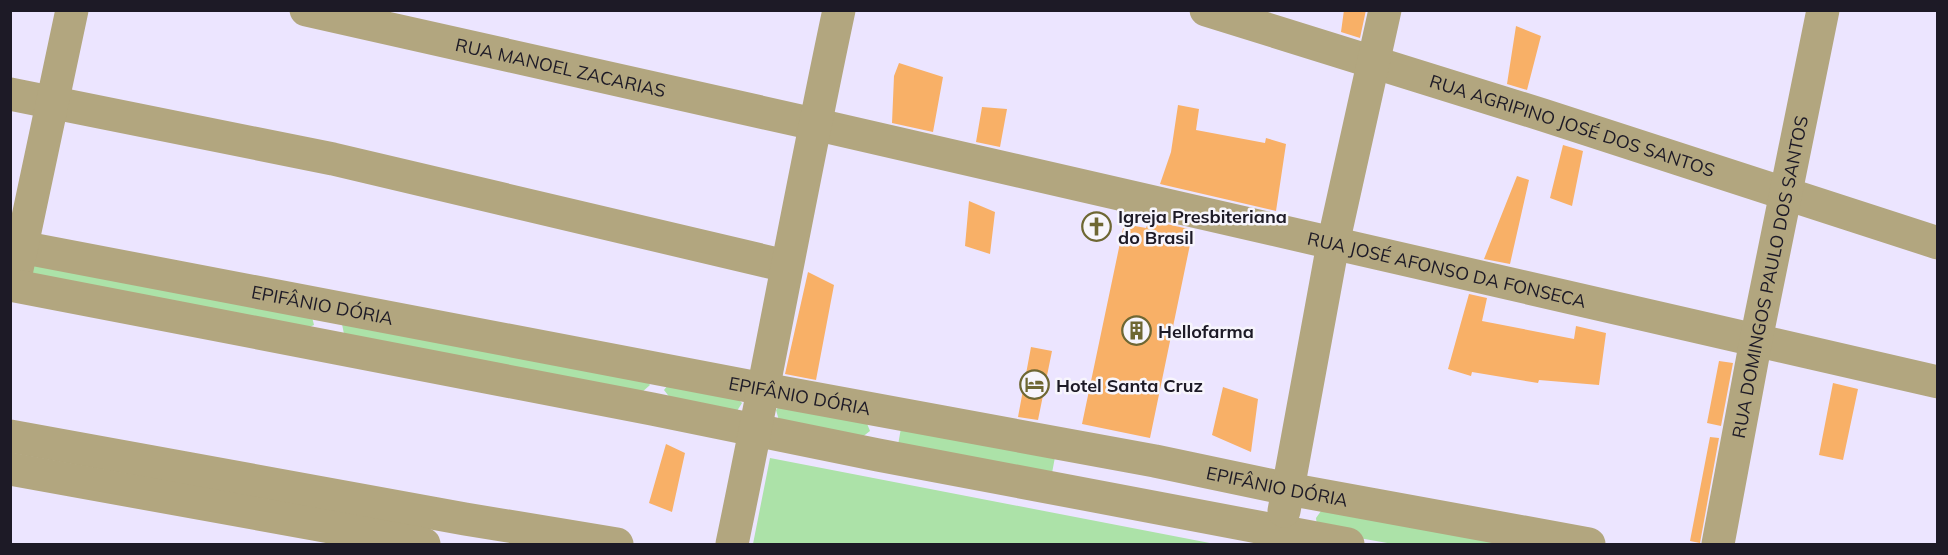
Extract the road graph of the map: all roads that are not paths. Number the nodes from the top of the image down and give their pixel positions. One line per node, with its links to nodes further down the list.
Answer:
1 (72, 10): 9 (street)
2 (306, 10): 10 (street, RUA MANOEL ZACARIAS)
3 (839, 10): 10 (street)
4 (1206, 10): 7 (street, RUA AGRIPINO JOSÉ DOS SANTOS)
5 (1385, 10): 7 (street)
6 (1823, 10): 11 (street, RUA DOMINGOS PAULO DOS SANTOS)
7 (1374, 62): 11 (street, RUA AGRIPINO JOSÉ DOS SANTOS); 13 (street)
8 (10, 94): 9 (street)
9 (52, 102): 14 (street); 15 (street)
10 (814, 124): 13 (street, RUA JOSÉ AFONSO DA FONSECA); 15 (street)
11 (1785, 195): 12 (street, RUA AGRIPINO JOSÉ DOS SANTOS); 18 (street, RUA DOMINGOS PAULO DOS SANTOS)
12 (1938, 243)
13 (1334, 244): 18 (street, RUA JOSÉ AFONSO DA FONSECA); 29 (street)
14 (16, 246): 16 (street); 17 (street, EPIFÂNIO DÓRIA)
15 (786, 266): 22 (street)
16 (12, 292): 19 (street, EPIFÂNIO DÓRIA)
17 (329, 307): 19 (street); 20 (street, EPIFÂNIO DÓRIA)
18 (1756, 340): 21 (street, RUA JOSÉ AFONSO DA FONSECA); 37 (street, RUA DOMINGOS PAULO DOS SANTOS)
19 (320, 344): 23 (street, EPIFÂNIO DÓRIA)
20 (660, 369): 22 (street, EPIFÂNIO DÓRIA); 23 (street)
21 (1938, 382)
22 (764, 389): 24 (street, EPIFÂNIO DÓRIA); 25 (street)
23 (652, 409): 25 (street, EPIFÂNIO DÓRIA)
24 (887, 412): 27 (street); 29 (street, EPIFÂNIO DÓRIA)
25 (756, 430): 27 (street, EPIFÂNIO DÓRIA); 34 (street)
26 (10, 436): 30 (street)
27 (878, 455): 31 (street, EPIFÂNIO DÓRIA)
28 (10, 469): 32 (street)
29 (1288, 489): 31 (street); 36 (street, EPIFÂNIO DÓRIA)
30 (462, 532): 33 (street)
31 (1278, 538): 35 (street, EPIFÂNIO DÓRIA)
32 (424, 544)
33 (617, 544)
34 (732, 544)
35 (1348, 544)
36 (1589, 544)
37 (1718, 544)

